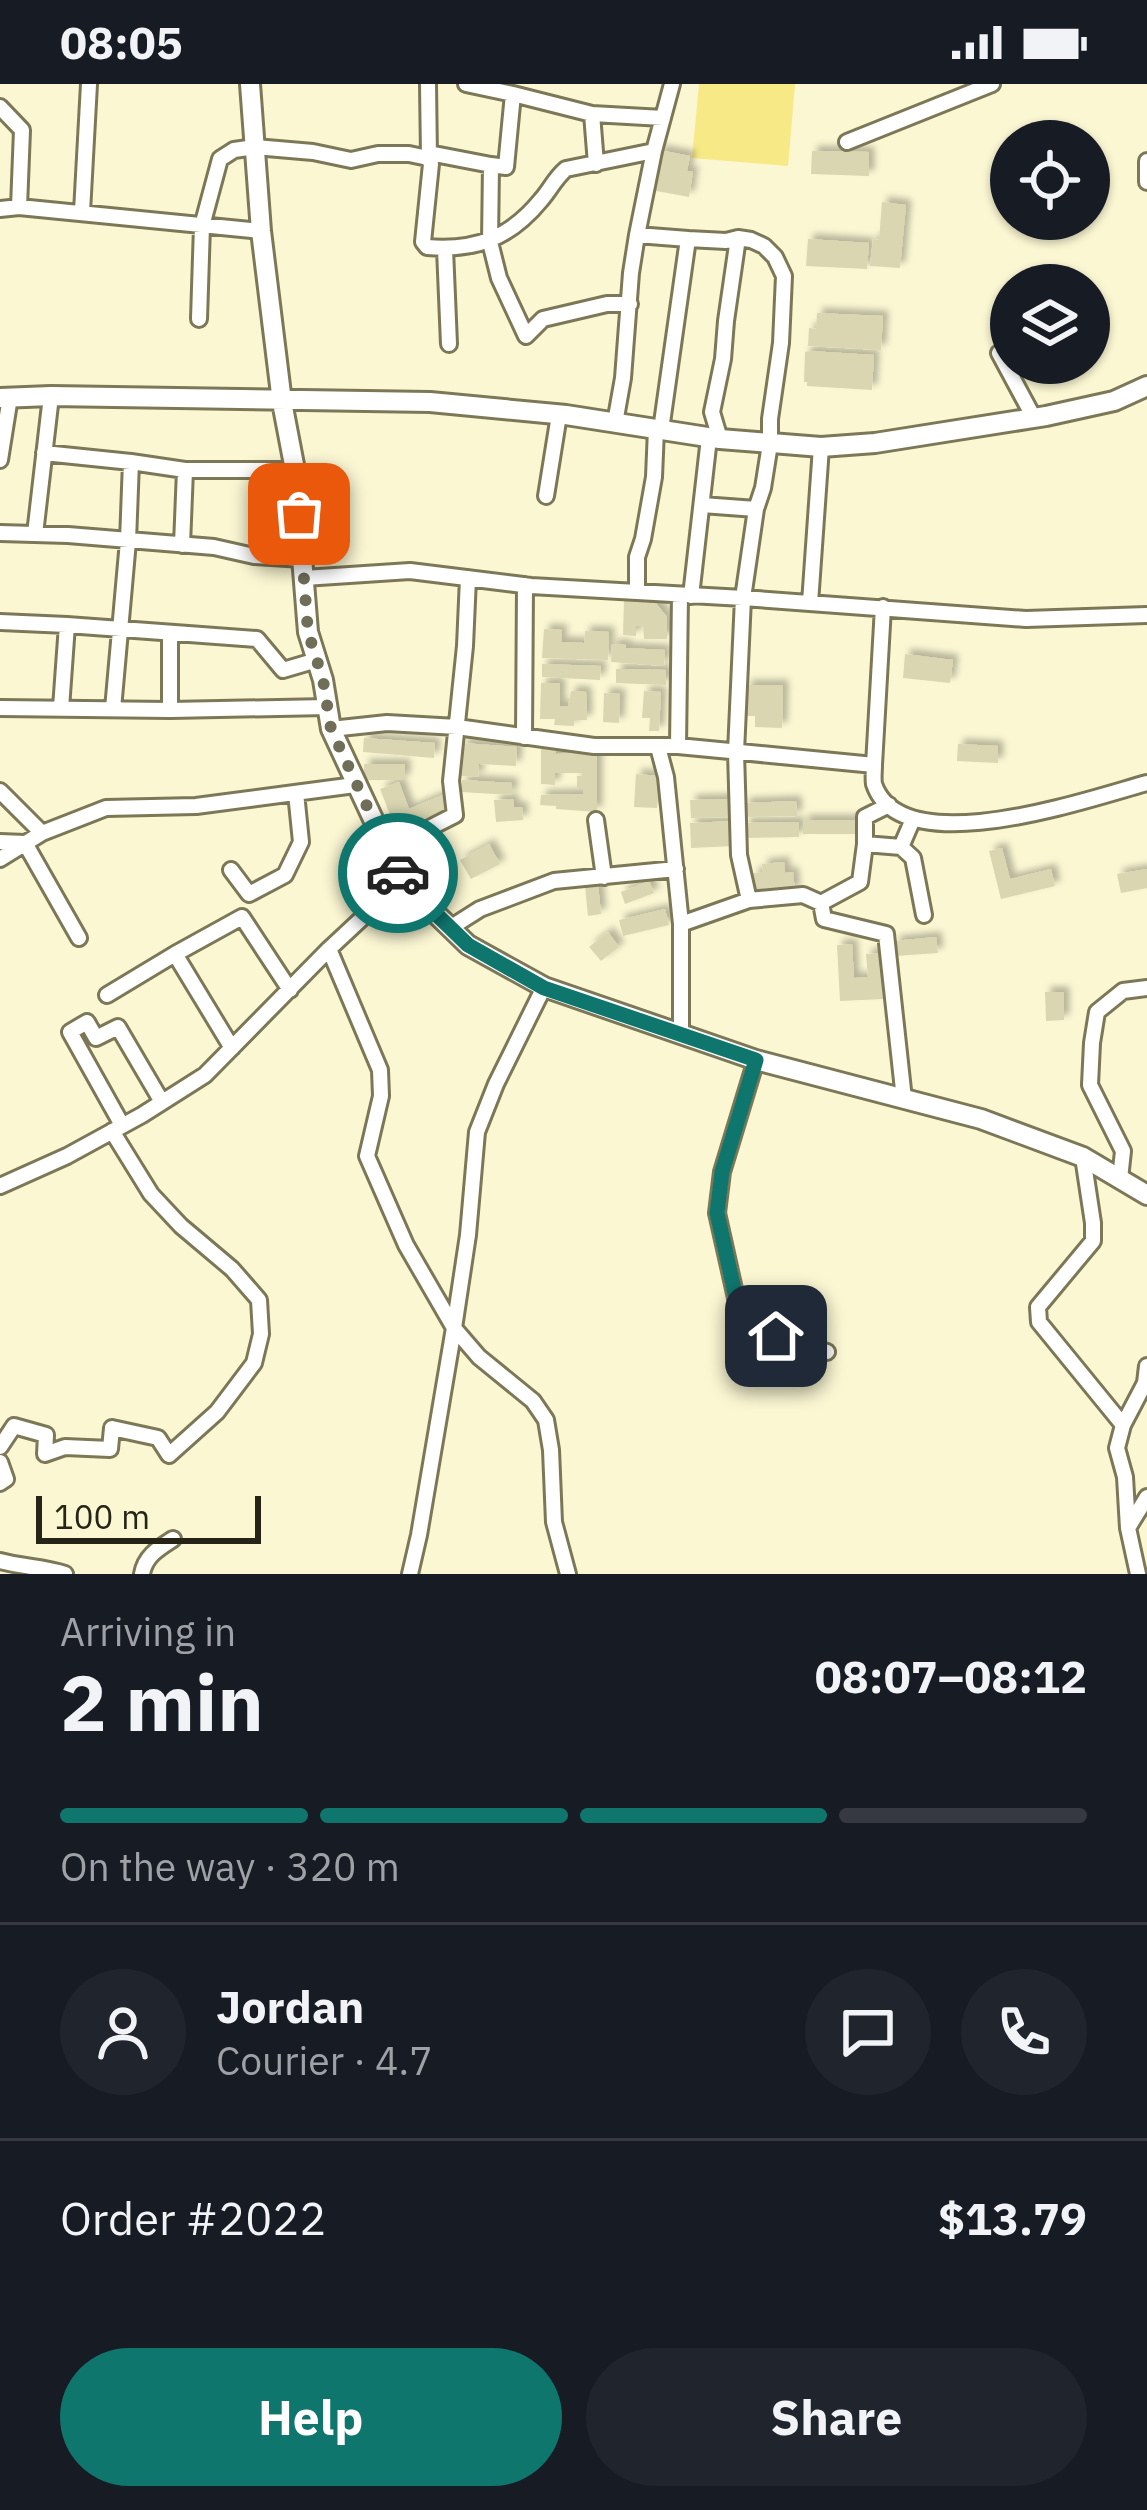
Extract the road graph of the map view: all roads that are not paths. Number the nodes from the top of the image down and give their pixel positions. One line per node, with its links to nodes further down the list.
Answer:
1 (89, 84): 21 (street)
2 (250, 84): 12 (street)
3 (428, 84): 14 (street)
4 (466, 84): 7 (street)
5 (672, 84): 10 (street)
6 (992, 84): 11 (street)
7 (513, 94): 9 (street); 17 (street)
8 (0, 107): 19 (street)
9 (592, 113): 10 (street); 16 (street)
10 (663, 118): 13 (street)
11 (847, 142)
12 (255, 147): 14 (street); 22 (street); 23 (street)
13 (654, 151): 16 (street); 24 (street)
14 (429, 156): 17 (street); 28 (street)
15 (1147, 161): 18 (street)
16 (596, 164): 27 (street)
17 (491, 165): 27 (street)
18 (1147, 182)
19 (19, 207): 20 (street); 21 (street)
20 (0, 209)
21 (82, 212): 22 (street)
22 (202, 226): 23 (street); 30 (street)
23 (261, 231): 36 (street)
24 (638, 235): 26 (street); 29 (street)
25 (738, 238): 26 (street); 43 (street); 44 (street)
26 (688, 239): 42 (street)
27 (490, 242): 28 (street); 29 (street)
28 (446, 249): 31 (street)
29 (630, 304): 41 (street)
30 (199, 319)
31 (449, 344)
32 (1015, 384): 40 (street)
33 (1147, 386): 37 (street)
34 (51, 396): 35 (street); 36 (street); 46 (street)
35 (5, 397): 47 (street)
36 (282, 401): 39 (street); 50 (street)
37 (1114, 401): 38 (street); 40 (street)
38 (1147, 402)
39 (559, 415): 41 (street); 51 (street)
40 (1034, 418): 45 (street)
41 (615, 423): 42 (street)
42 (658, 430): 43 (street); 61 (street)
43 (714, 438): 44 (street); 52 (street)
44 (770, 444): 45 (street); 53 (street)
45 (821, 447): 64 (street)
46 (44, 453): 48 (street); 55 (street)
47 (0, 460)
48 (131, 462): 49 (street); 56 (street)
49 (184, 470): 50 (street); 57 (street)
50 (295, 470): 58 (street)
51 (546, 496)
52 (702, 505): 53 (street); 62 (street)
53 (756, 509): 63 (street)
54 (0, 533): 55 (street)
55 (35, 534): 56 (street)
56 (128, 541): 57 (street); 69 (street)
57 (182, 545): 58 (street)
58 (303, 568): 59 (street); 71 (street)
59 (468, 578): 60 (street); 77 (street)
60 (525, 585): 61 (street); 79 (street)
61 (637, 592): 62 (street)
62 (686, 596): 63 (street); 80 (street)
63 (743, 598): 64 (street); 82 (street)
64 (810, 603): 65 (street)
65 (883, 608): 66 (street); 83 (street)
66 (1147, 615)
67 (0, 622): 68 (street)
68 (67, 625): 69 (street); 74 (street)
69 (121, 630): 70 (street); 75 (street)
70 (170, 634): 71 (street); 76 (street)
71 (317, 660): 73 (street)
72 (0, 707): 74 (street)
73 (328, 707): 76 (street); 78 (street)
74 (61, 708): 75 (street)
75 (113, 709): 76 (street)
76 (170, 710)
77 (457, 727): 78 (street); 79 (street); 96 (street)
78 (331, 729): 85 (street)
79 (524, 737): 81 (street)
80 (678, 746): 81 (street); 82 (street)
81 (658, 747): 98 (street)
82 (736, 752): 83 (street); 102 (street)
83 (874, 765): 88 (street)
84 (1147, 783): 89 (street)
85 (356, 785): 87 (street); 96 (street)
86 (0, 791): 91 (street)
87 (296, 793): 91 (street); 99 (street)
88 (889, 806): 89 (street); 94 (street)
89 (913, 819): 95 (street)
90 (596, 820): 100 (street)
91 (42, 833): 93 (street)
92 (0, 842): 93 (street)
93 (25, 843): 97 (street); 107 (street)
94 (865, 844): 95 (street); 103 (street)
95 (902, 847): 104 (street)
96 (388, 849): 101 (street)
97 (0, 859)
98 (676, 869): 100 (street); 105 (street)
99 (230, 870)
100 (604, 877): 106 (street)
101 (402, 881): 106 (street); 108 (street)
102 (749, 899): 103 (street); 105 (street)
103 (821, 903): 117 (street)
104 (924, 915)
105 (681, 923): 114 (street)
106 (449, 928): 110 (street)
107 (79, 938)
108 (329, 950): 112 (street); 124 (street)
109 (175, 954): 112 (street); 113 (street); 115 (street)
110 (544, 988): 114 (street); 124 (street)
111 (1147, 988): 121 (street)
112 (290, 990): 115 (street)
113 (107, 995)
114 (681, 1034): 116 (street)
115 (232, 1048): 118 (street)
116 (756, 1060): 117 (street); 125 (street)
117 (904, 1099): 120 (street)
118 (162, 1102): 119 (street); 119 (street)
119 (117, 1128): 122 (street); 128 (street)
120 (1083, 1157): 121 (street); 127 (street)
121 (1120, 1179): 123 (street)
122 (0, 1186)
123 (1147, 1195)
124 (454, 1328): 135 (street); 138 (street)
125 (826, 1352)
126 (1147, 1366): 127 (street)
127 (1123, 1425): 132 (street)
128 (0, 1447)
129 (0, 1462): 130 (street)
130 (0, 1484)
131 (1147, 1497): 132 (street)
132 (1128, 1528): 139 (street)
133 (173, 1539): 137 (street)
134 (0, 1561): 136 (street)
135 (409, 1573)
136 (65, 1574)
137 (142, 1574)
138 (568, 1574)
139 (1138, 1574)

